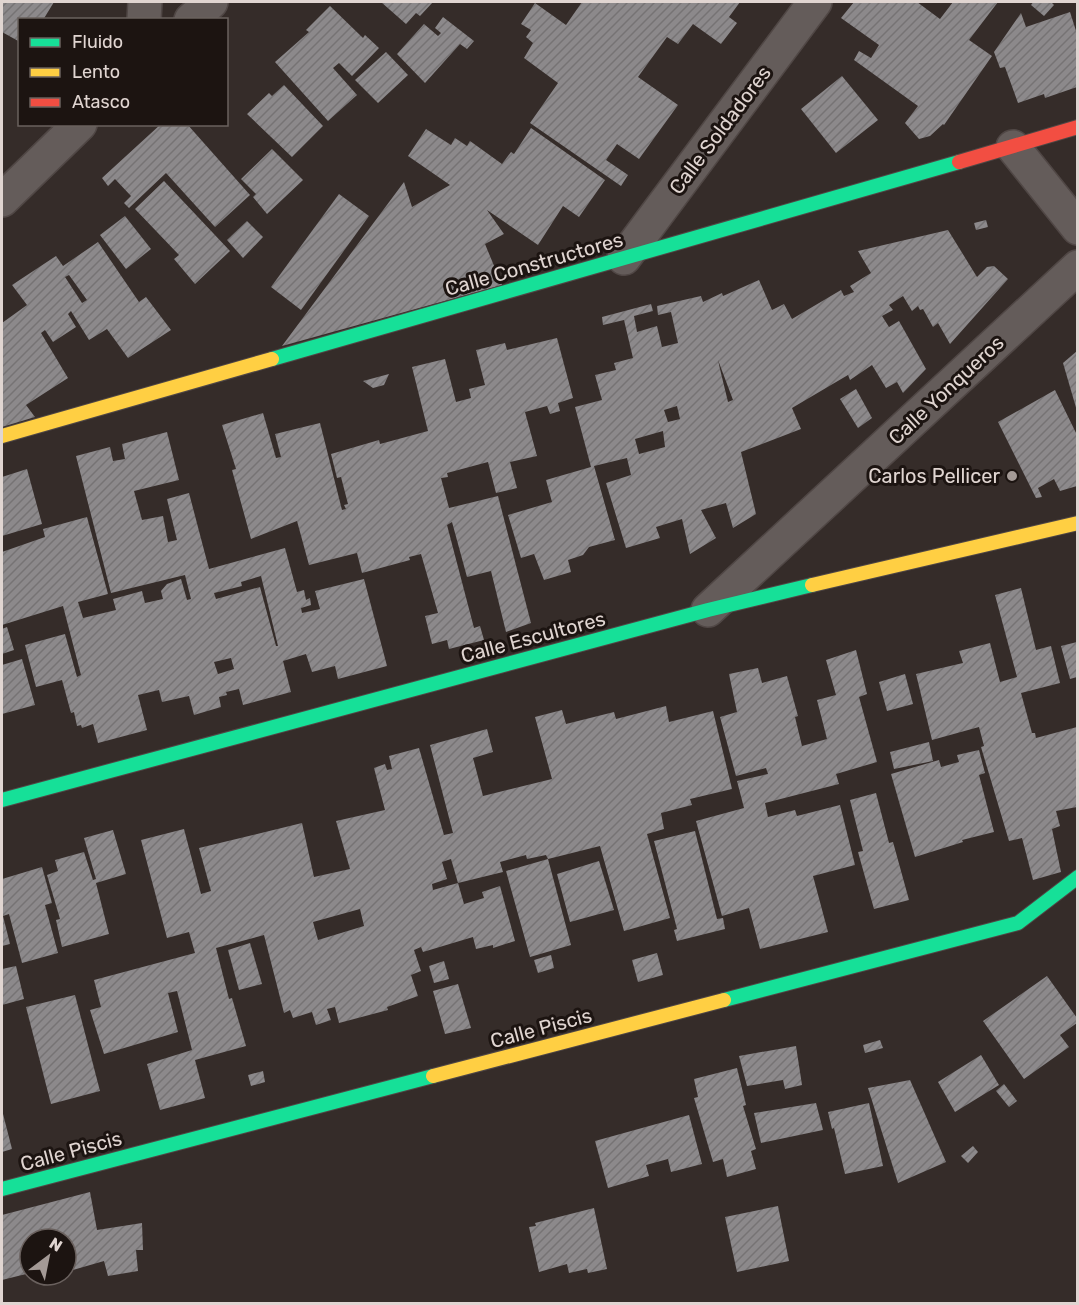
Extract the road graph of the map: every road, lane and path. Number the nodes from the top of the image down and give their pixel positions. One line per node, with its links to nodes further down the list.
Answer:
1 (144, 2): 4 (street)
2 (211, 2): 5 (street)
3 (815, 2): 11 (street, Calle Soldadores)
4 (144, 18)
5 (193, 18)
6 (78, 126): 9 (street)
7 (1077, 127): 8 (street, Calle Constructores)
8 (1013, 147): 10 (street); 11 (street, Calle Constructores)
9 (2, 200)
10 (1077, 228)
11 (624, 258): 13 (street, Calle Constructores)
12 (1077, 267): 15 (street, Calle Yonqueros)
13 (2, 436)
14 (1077, 523): 15 (street, Calle Escultores)
15 (708, 610): 16 (street, Calle Escultores)
16 (2, 800)
17 (1077, 877): 18 (street, Calle Piscis)
18 (2, 1189)

